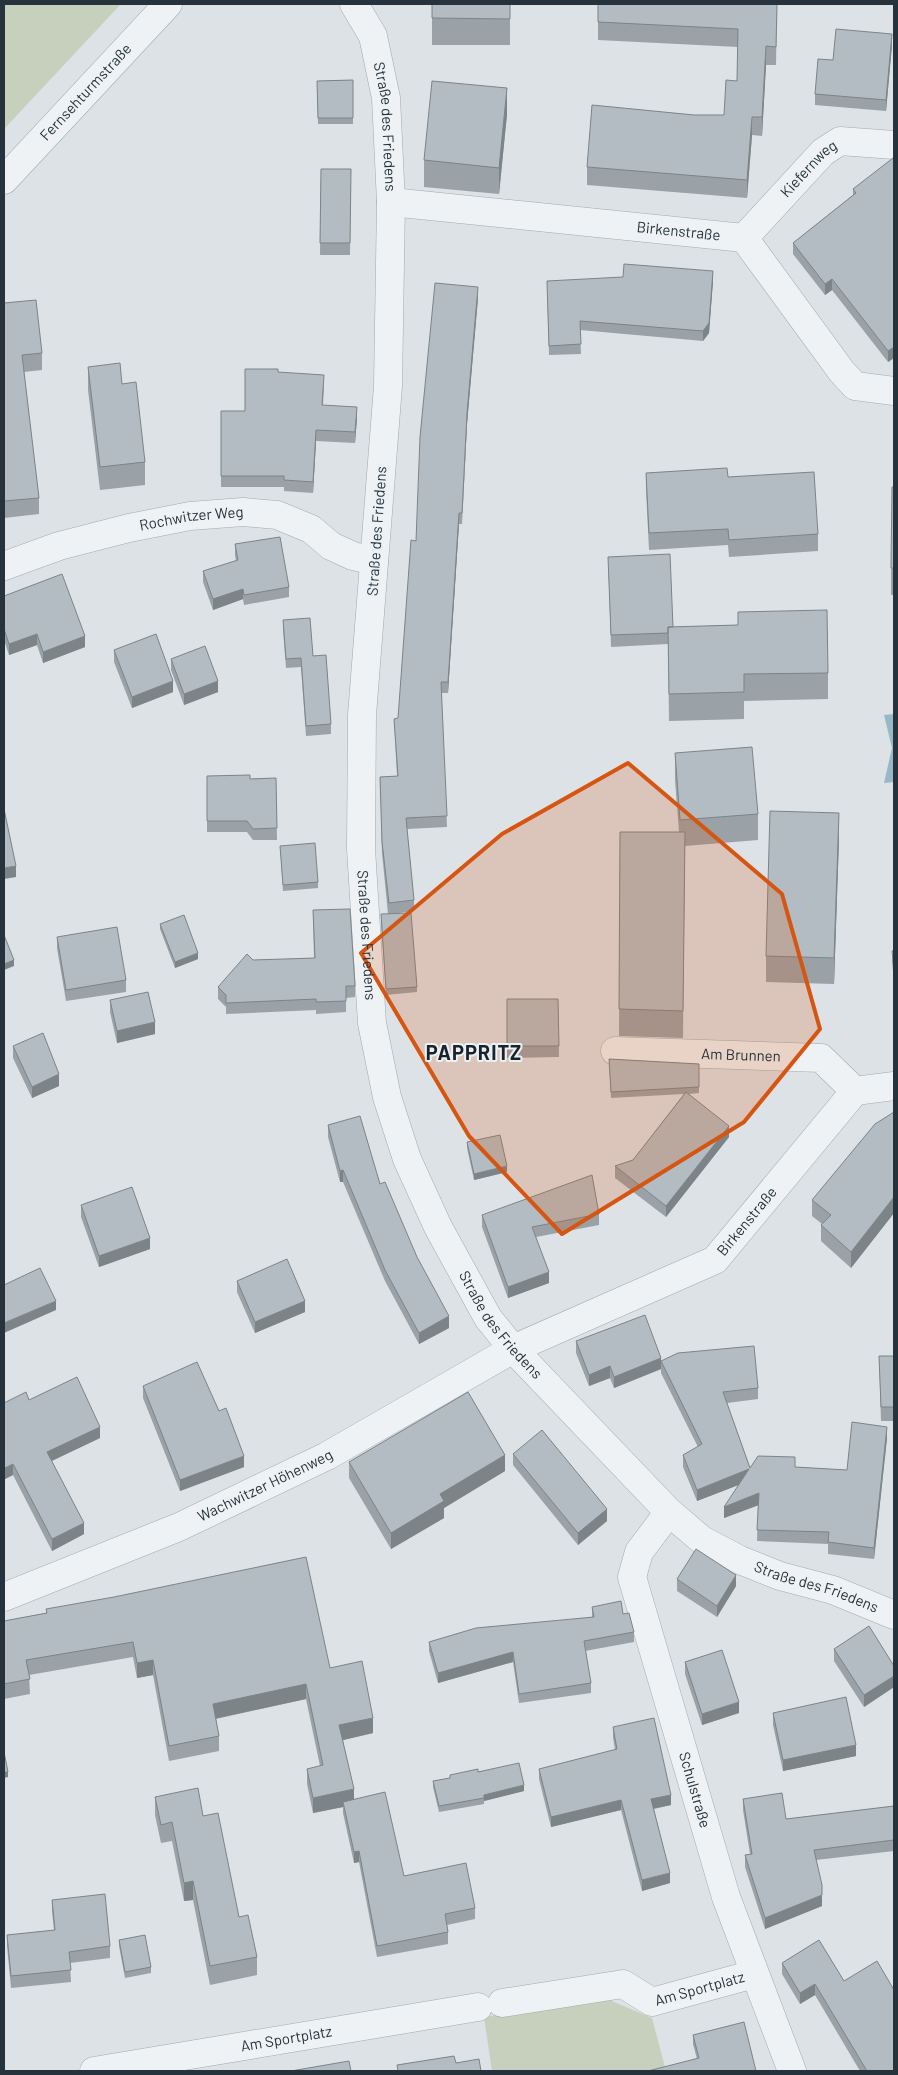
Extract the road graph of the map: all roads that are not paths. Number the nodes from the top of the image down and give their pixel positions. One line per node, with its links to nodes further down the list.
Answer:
1 (168, 4): 5 (street, Fernsehturmstraße)
2 (336, 4): 3 (street, Straße des Friedens)
3 (358, 11): 6 (street, Straße des Friedens)
4 (894, 145): 7 (street, Kiefernweg)
5 (4, 180)
6 (390, 202): 7 (street, Birkenstraße); 9 (street, Straße des Friedens)
7 (744, 238): 8 (street)
8 (894, 391)
9 (374, 561): 10 (street, Rochwitzer Weg); 14 (street, Straße des Friedens)
10 (4, 566)
11 (615, 1051): 13 (street, Am Brunnen)
12 (894, 1086): 13 (street)
13 (855, 1091): 14 (street, Birkenstraße)
14 (513, 1349): 15 (street, Straße des Friedens); 16 (street, Wachwitzer Höhenweg)
15 (669, 1512): 17 (street, Straße des Friedens); 18 (street, Schulstraße)
16 (4, 1597)
17 (894, 1615)
18 (754, 1974): 19 (street, Am Sportplatz); 20 (street, Schulstraße)
19 (94, 2071)
20 (792, 2071)

